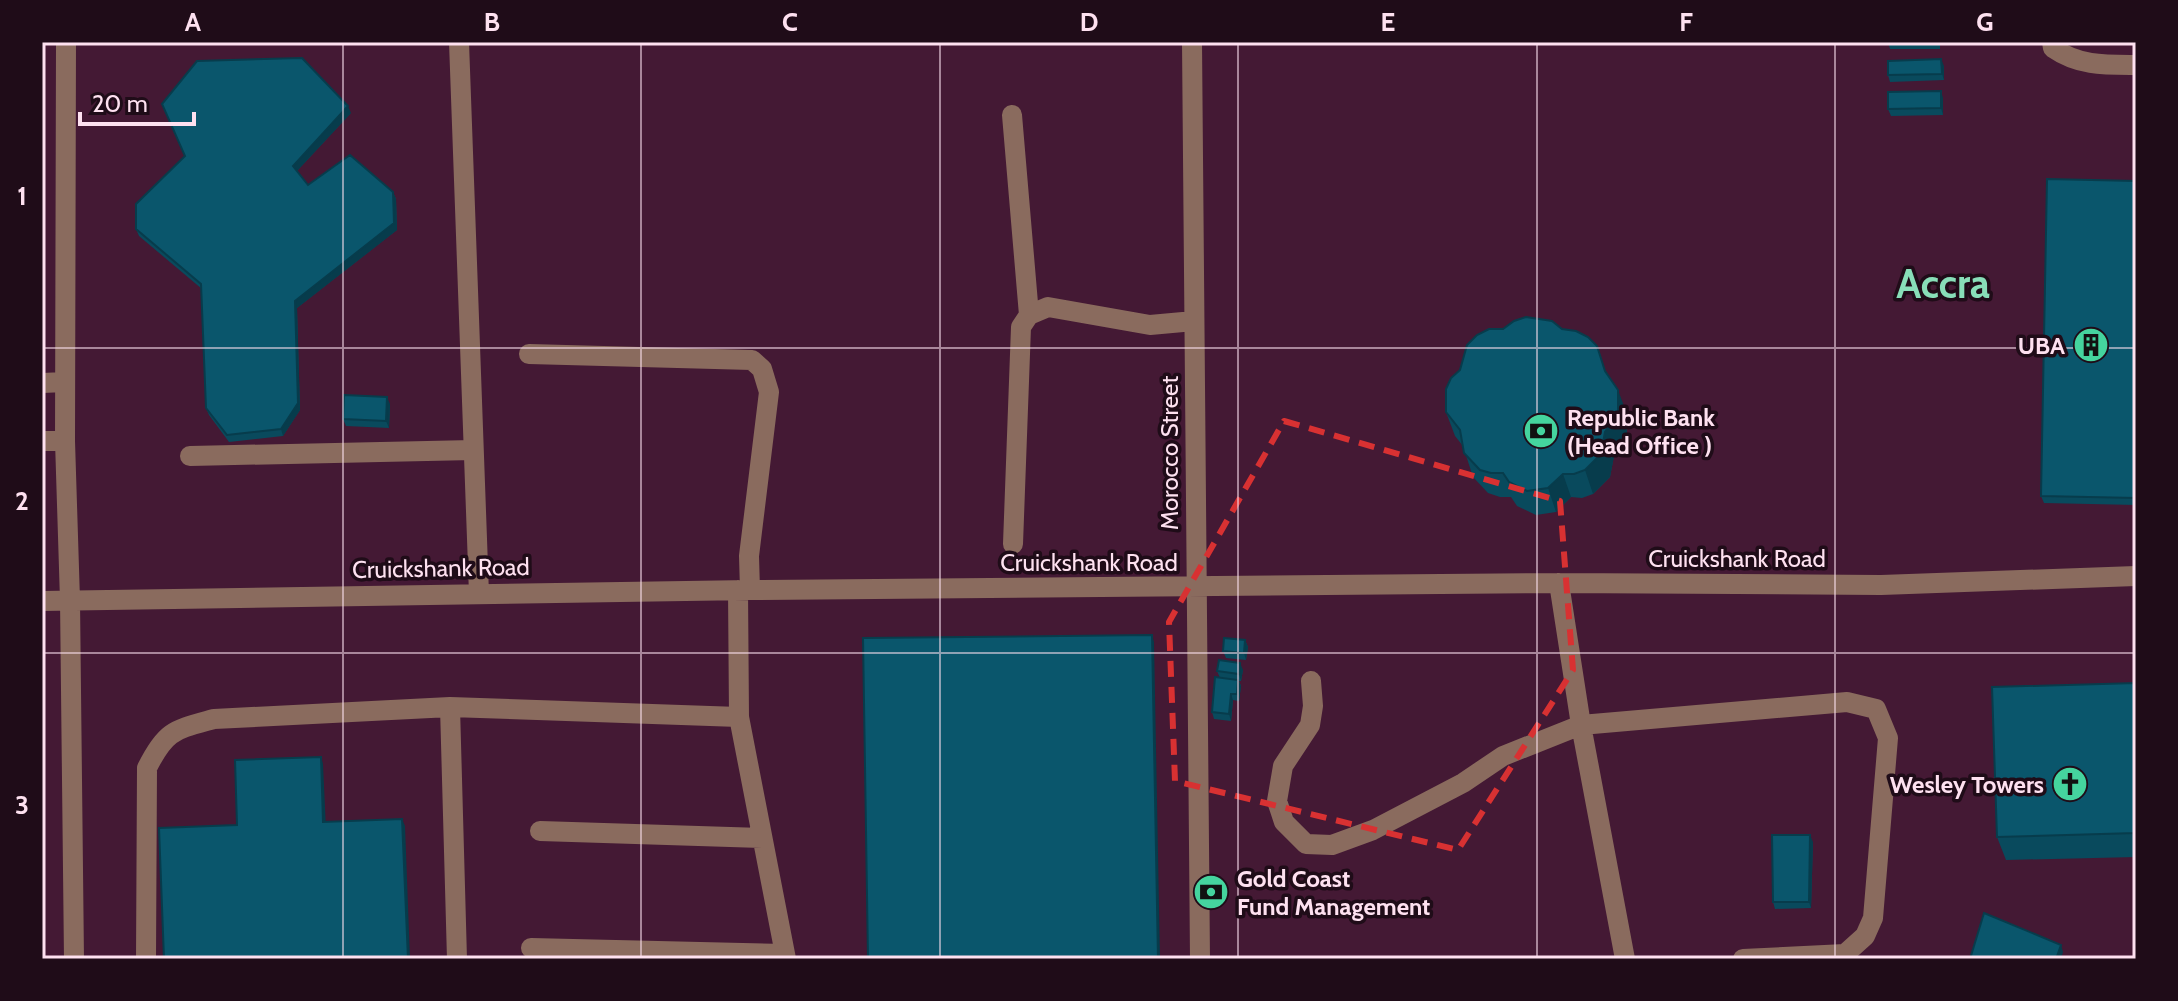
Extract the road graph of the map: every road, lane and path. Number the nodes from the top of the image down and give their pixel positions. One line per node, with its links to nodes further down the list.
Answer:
1 (66, 42): 10 (street)
2 (459, 42): 14 (street)
3 (1192, 42): 8 (street, Morocco Street)
4 (2052, 42): 5 (street)
5 (2136, 65)
6 (1012, 115): 7 (street)
7 (1029, 315): 8 (street); 16 (street)
8 (1194, 321): 19 (street, Morocco Street)
9 (529, 354): 20 (street)
10 (65, 382): 11 (street); 13 (street)
11 (42, 383)
12 (42, 441): 13 (street)
13 (65, 441): 22 (street)
14 (473, 450): 15 (street); 21 (street)
15 (190, 456)
16 (1013, 544)
17 (2136, 576): 18 (street, Cruickshank Road)
18 (1559, 583): 19 (street, Cruickshank Road); 27 (street)
19 (1195, 587): 20 (street, Cruickshank Road); 35 (street, Morocco Street)
20 (744, 590): 21 (street, Cruickshank Road); 26 (street)
21 (479, 594): 22 (street, Cruickshank Road)
22 (70, 600): 23 (street, Cruickshank Road); 32 (street)
23 (42, 601)
24 (1311, 681): 27 (street)
25 (450, 707): 26 (street); 33 (street); 34 (street)
26 (739, 717): 29 (street)
27 (1581, 725): 36 (street); 37 (street)
28 (540, 831): 29 (street)
29 (762, 838): 31 (street)
30 (531, 948): 31 (street)
31 (785, 956)
32 (74, 959)
33 (146, 959)
34 (457, 959)
35 (1200, 959)
36 (1625, 959)
37 (1743, 959)

